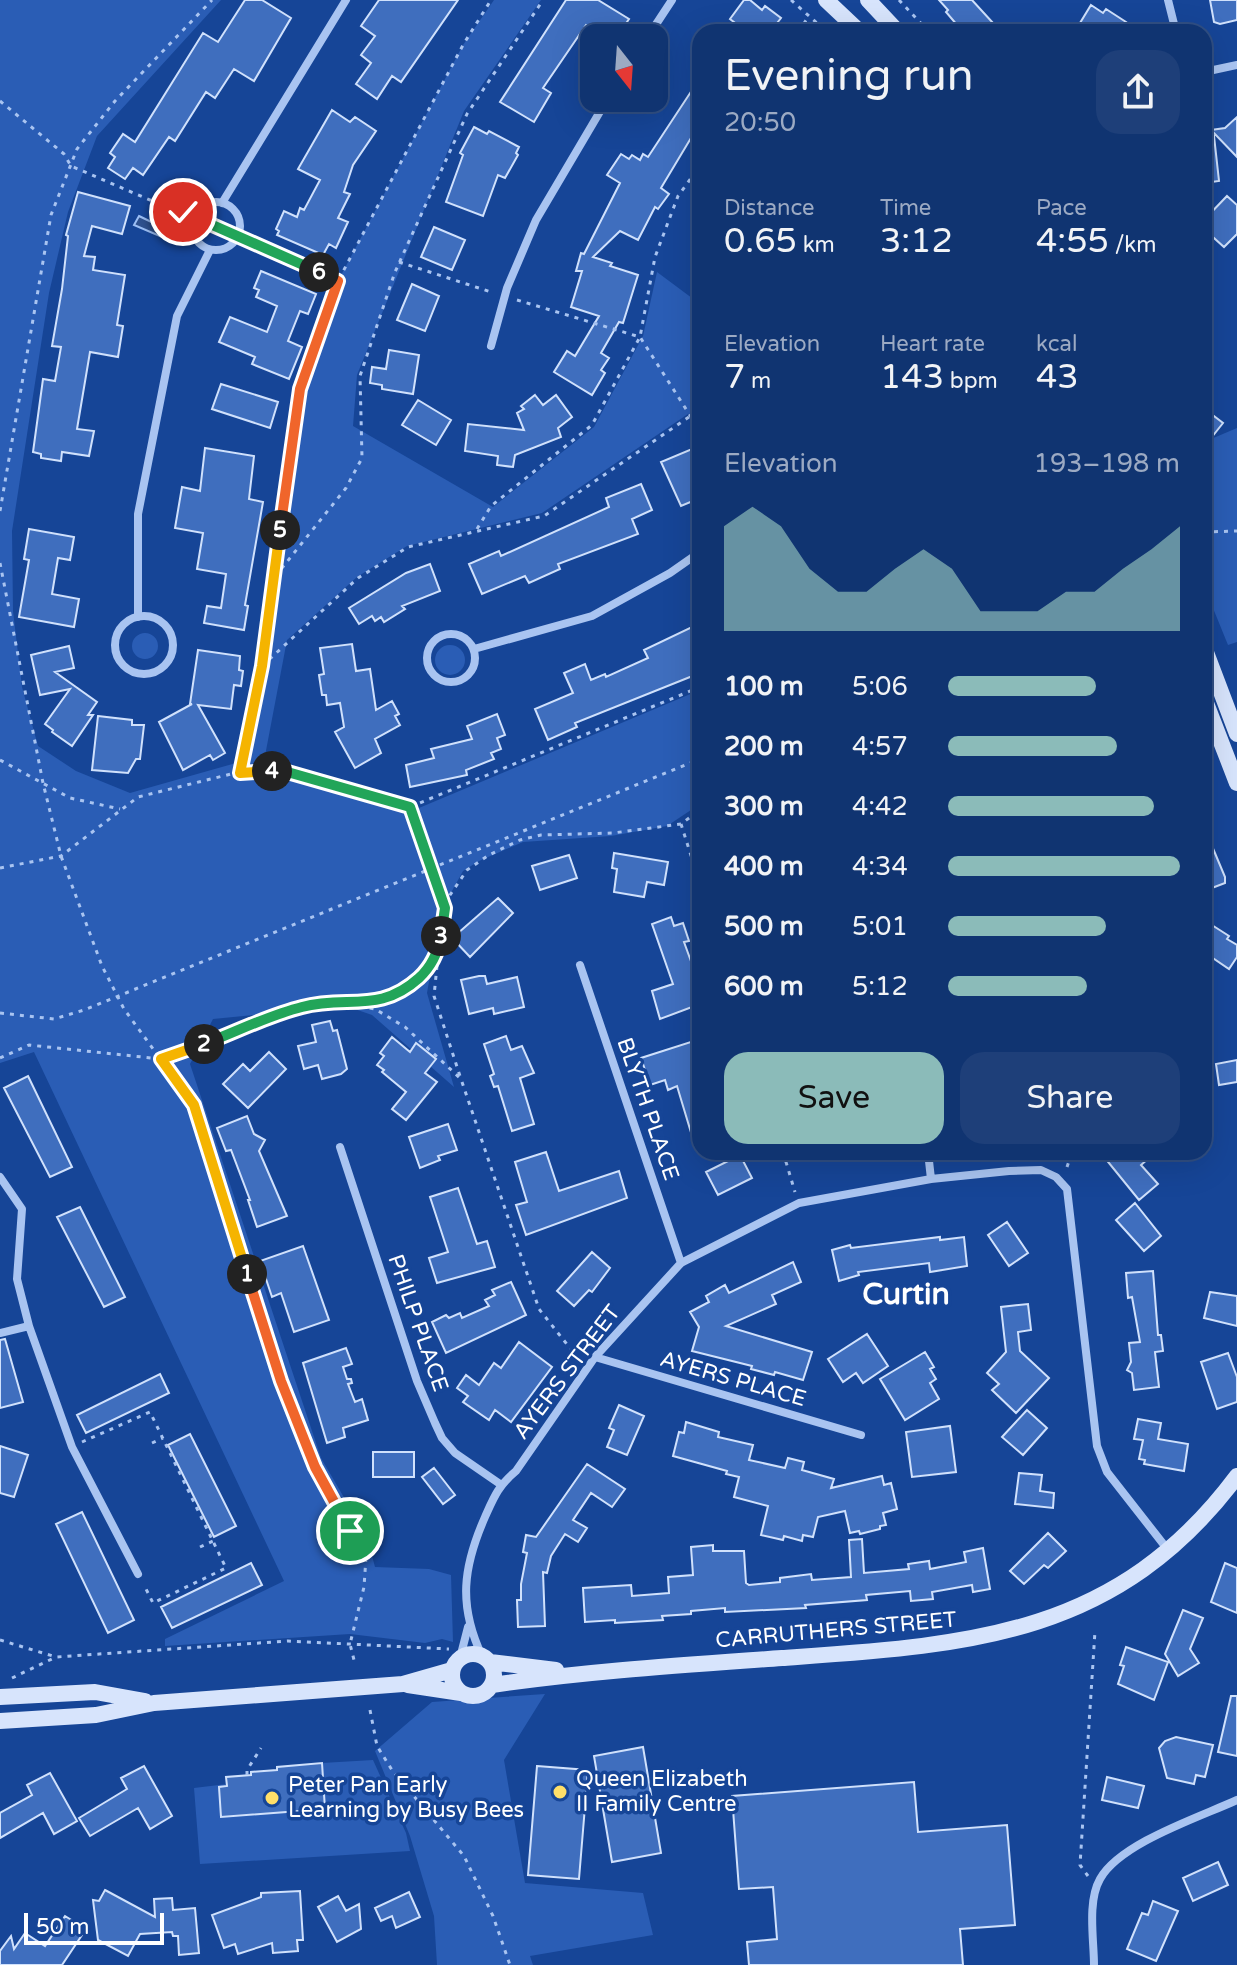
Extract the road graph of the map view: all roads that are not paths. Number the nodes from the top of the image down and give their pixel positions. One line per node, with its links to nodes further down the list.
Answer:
1 (346, 0): 13 (street)
2 (672, 0): 6 (street)
3 (826, 0): 7 (main road)
4 (868, 0): 8 (main road)
5 (1168, 0): 9 (street)
6 (656, 24)
7 (852, 24)
8 (890, 24)
9 (1174, 24)
10 (1237, 65): 11 (street)
11 (1212, 70)
12 (600, 112): 15 (street)
13 (222, 203): 14 (street); 14 (street)
14 (210, 250): 17 (street)
15 (491, 346)
16 (692, 557): 18 (street)
17 (138, 617): 17 (street)
18 (474, 649): 18 (street)
19 (1212, 668): 21 (main road)
20 (1212, 719): 22 (main road)
21 (1237, 734)
22 (1237, 783)
23 (580, 965): 28 (street, BLYTH PLACE)
24 (340, 1147): 34 (street, PHILP PLACE)
25 (929, 1160): 27 (street)
26 (0, 1177): 29 (street)
27 (931, 1179): 28 (street, AYERS STREET); 35 (street, AYERS STREET)
28 (681, 1263): 31 (street, AYERS STREET)
29 (29, 1326): 30 (street); 36 (street)
30 (0, 1333)
31 (595, 1357): 32 (street, AYERS PLACE); 34 (street, AYERS STREET)
32 (861, 1435)
33 (1237, 1476): 35 (main road, CARRUTHERS STREET)
34 (500, 1484): 37 (street, AYERS STREET)
35 (1168, 1550): 40 (main road, CARRUTHERS STREET)
36 (138, 1574)
37 (469, 1626): 38 (street, AYERS STREET); 39 (street, AYERS STREET)
38 (455, 1659): 39 (main road); 41 (main road); 44 (main road)
39 (486, 1659): 40 (main road, CARRUTHERS STREET); 42 (main road)
40 (577, 1673): 42 (main road, CARRUTHERS STREET)
41 (403, 1684): 44 (main road); 45 (main road)
42 (492, 1685): 44 (main road)
43 (2, 1689): 45 (main road)
44 (461, 1693)
45 (154, 1703): 46 (main road)
46 (0, 1721)
47 (1237, 1800): 48 (street)
48 (1094, 1965)

